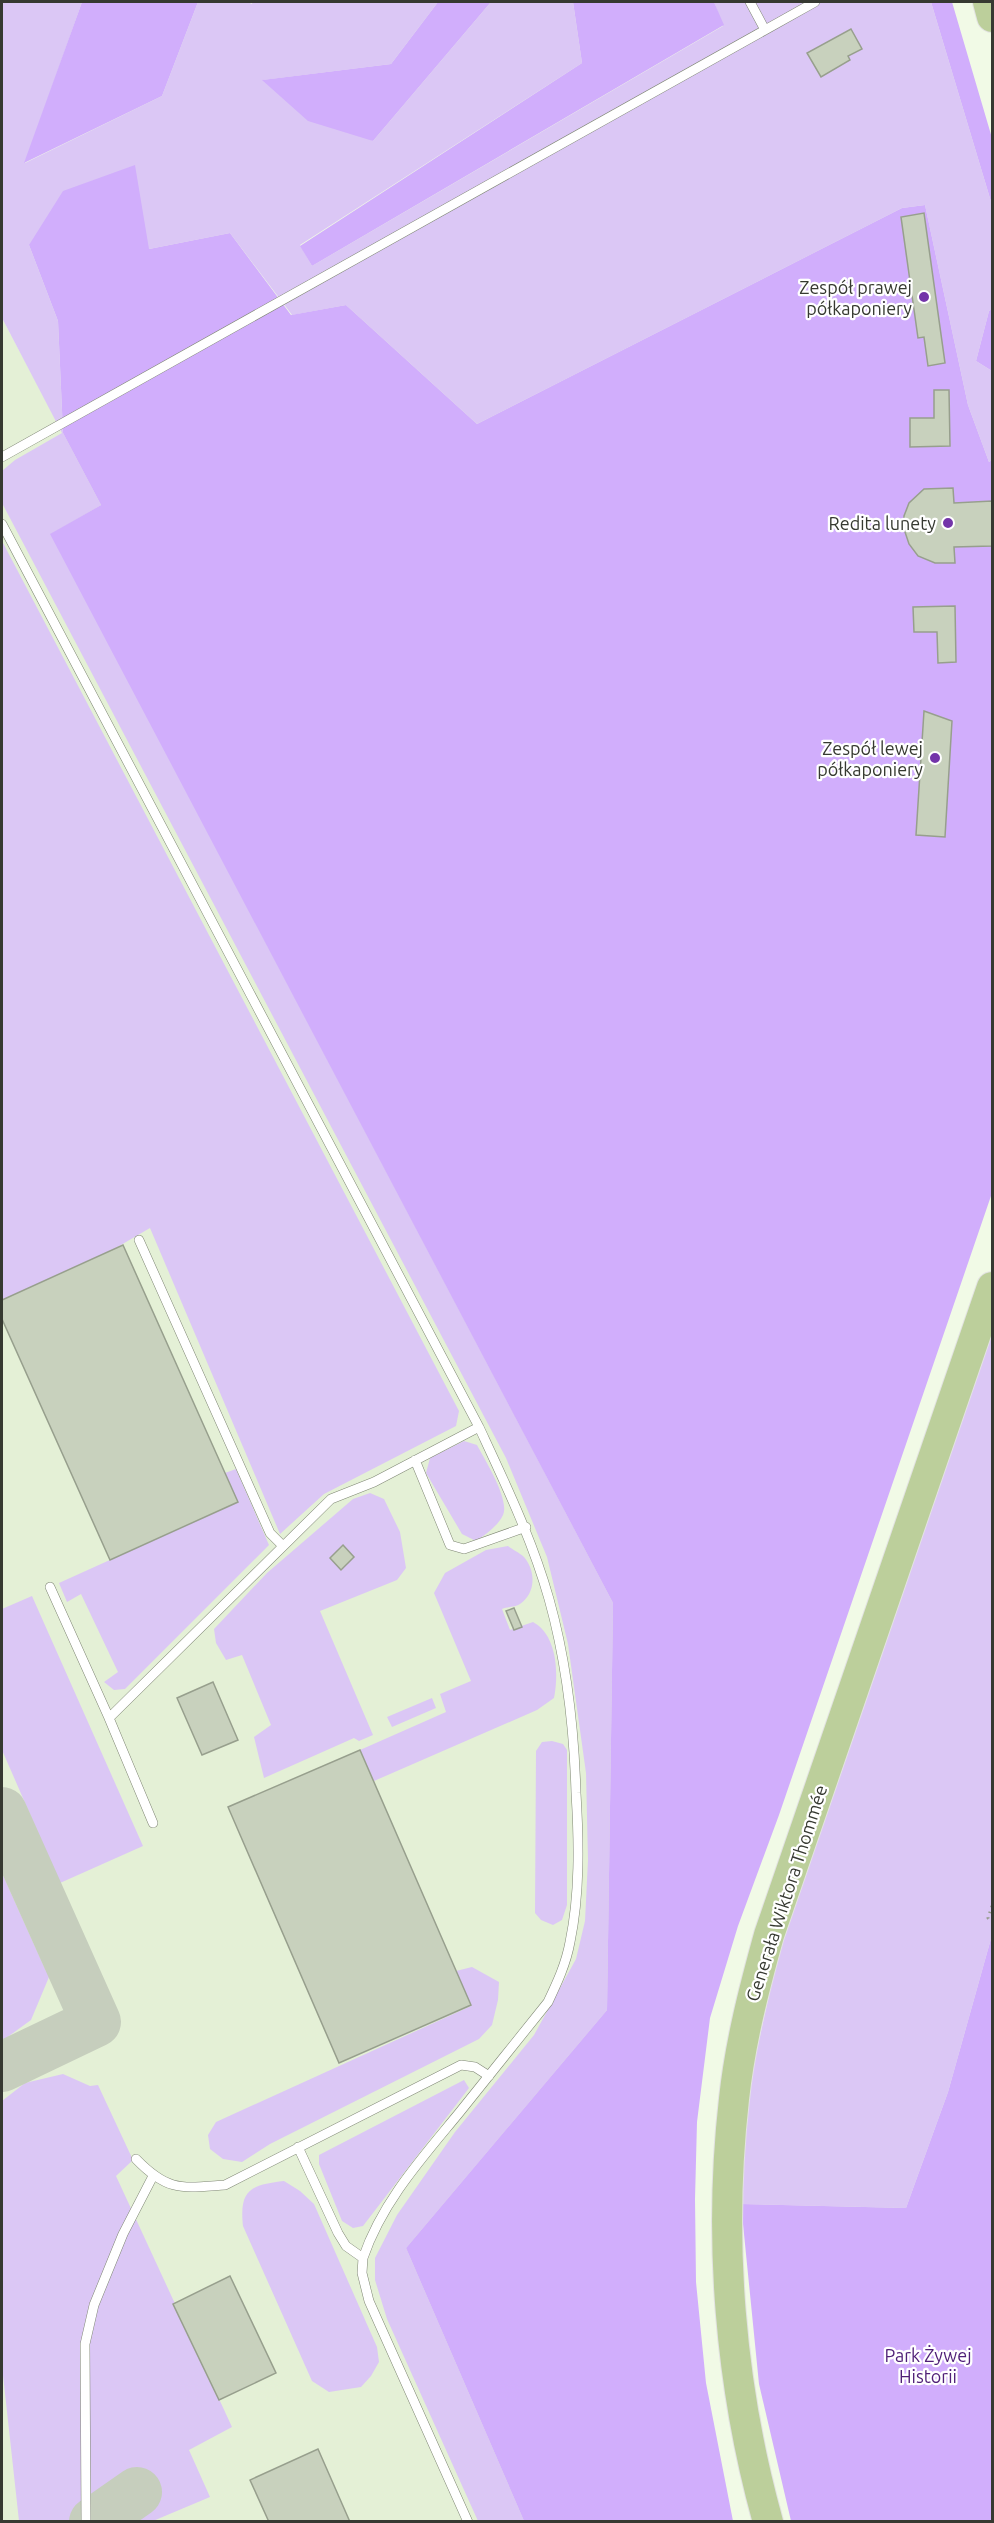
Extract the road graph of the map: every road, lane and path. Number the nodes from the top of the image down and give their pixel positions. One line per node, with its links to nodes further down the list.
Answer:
1 (750, 2): 5 (lane)
2 (815, 2): 5 (lane)
3 (988, 2): 4 (main road)
4 (993, 17)
5 (765, 30): 6 (lane)
6 (2, 457)
7 (2, 524): 10 (lane)
8 (139, 1240): 13 (lane)
9 (993, 1287): 26 (main road, Generała Wiktora Thommée)
10 (479, 1427): 11 (lane); 12 (lane)
11 (415, 1460): 12 (lane); 13 (lane)
12 (526, 1527): 19 (lane)
13 (283, 1546): 15 (lane)
14 (50, 1587): 15 (lane)
15 (109, 1718): 16 (lane)
16 (153, 1823)
17 (993, 1906): 18 (path)
18 (993, 1921)
19 (489, 2076): 20 (lane); 23 (lane)
20 (298, 2147): 22 (lane); 23 (lane)
21 (136, 2159): 22 (lane)
22 (153, 2176): 24 (lane)
23 (363, 2258): 25 (lane)
24 (86, 2522)
25 (468, 2522)
26 (768, 2522)

